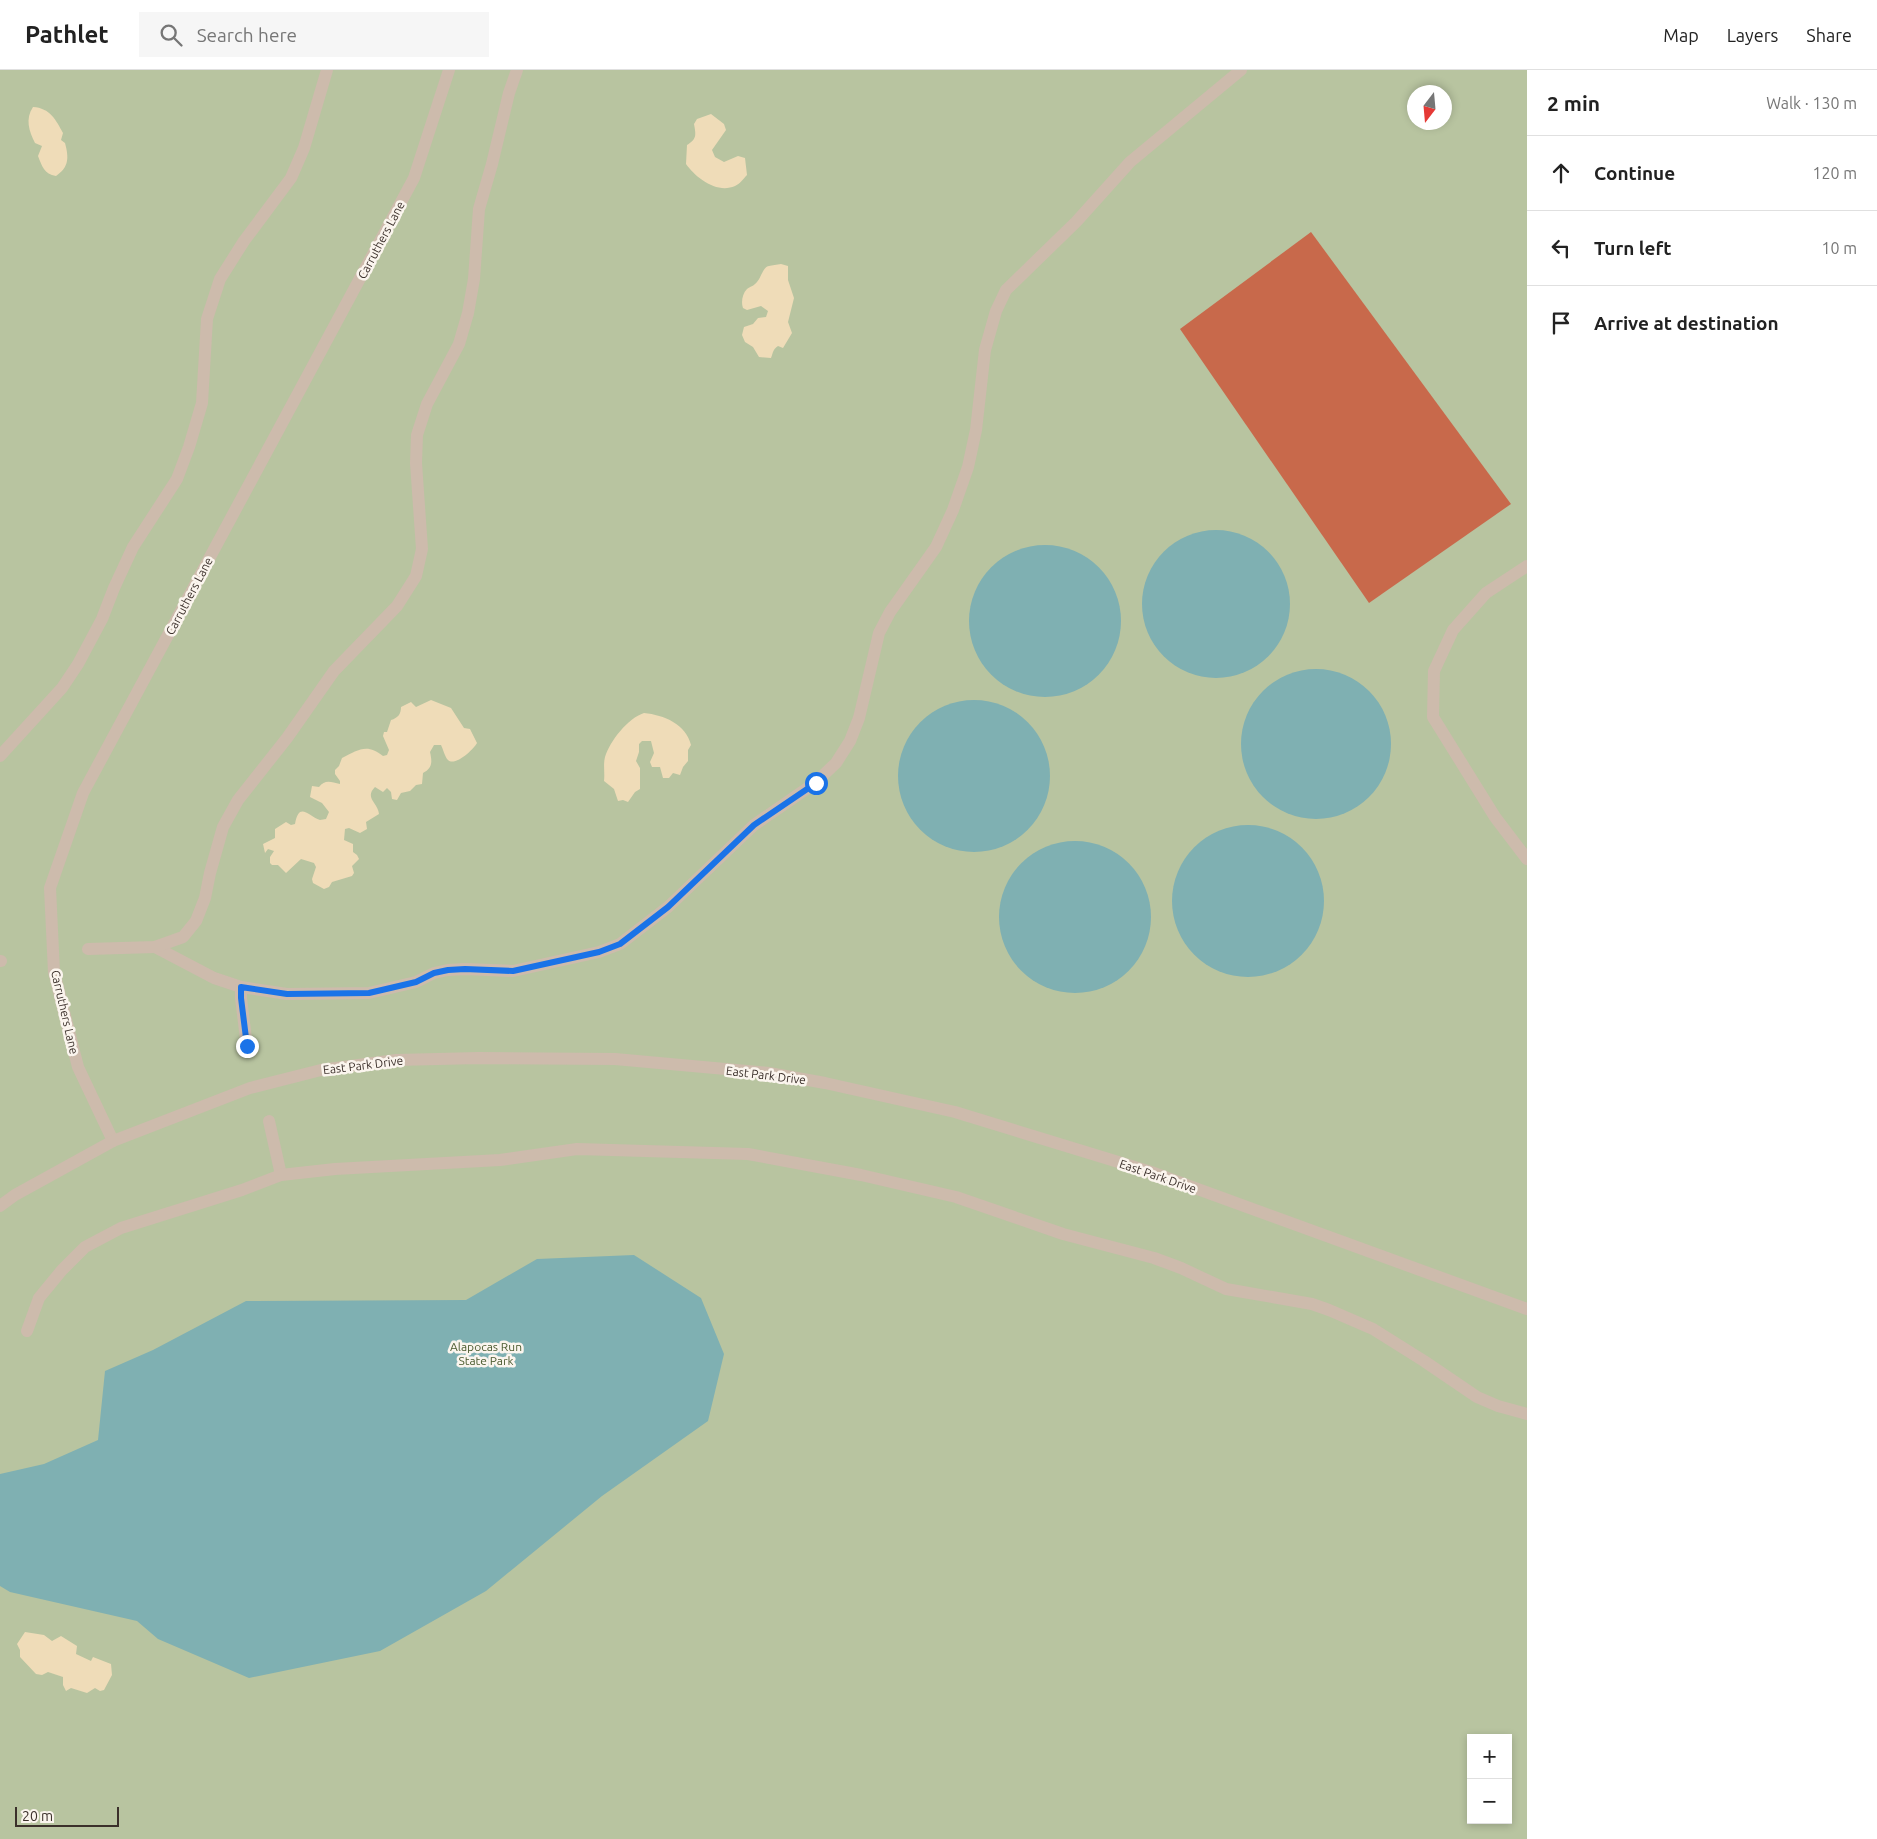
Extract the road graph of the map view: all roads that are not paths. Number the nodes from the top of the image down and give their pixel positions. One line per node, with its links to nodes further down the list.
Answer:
1 (327, 70): 6 (street)
2 (449, 70): 13 (street, Carruthers Lane)
3 (516, 70): 8 (street)
4 (1241, 70): 10 (street)
5 (1527, 566): 7 (street)
6 (0, 756)
7 (1527, 859)
8 (155, 948): 9 (street); 10 (street)
9 (88, 949)
10 (241, 987): 11 (street)
11 (247, 1046)
12 (269, 1121): 14 (street)
13 (113, 1141): 15 (street, East Park Drive); 16 (street, East Park Drive)
14 (281, 1175): 17 (street); 18 (street)
15 (0, 1206)
16 (1527, 1309)
17 (27, 1331)
18 (1527, 1414)

